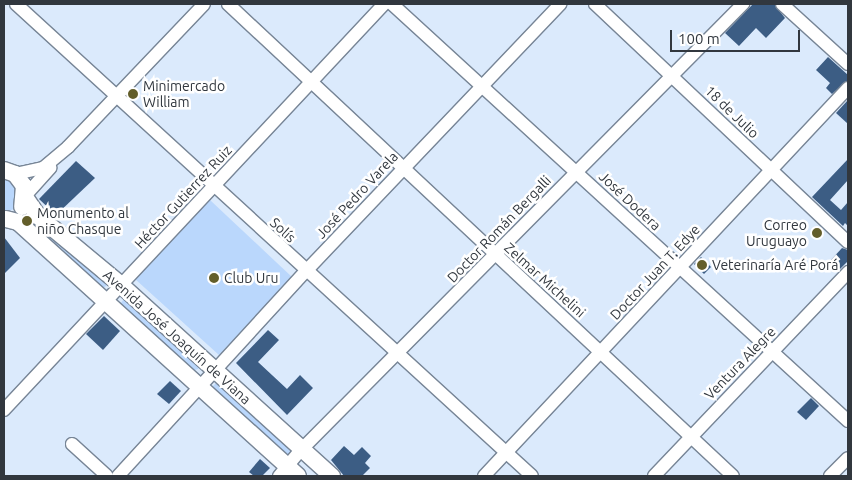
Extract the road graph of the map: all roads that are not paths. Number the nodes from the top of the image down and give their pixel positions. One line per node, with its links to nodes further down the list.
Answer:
1 (16, 4): 15 (street, Solís)
2 (204, 4): 15 (street)
3 (228, 4): 12 (street, Zelmar Michelini)
4 (384, 4): 12 (street, Héctor Gutierrez Ruiz)
5 (392, 4): 13 (street, José Dodera)
6 (560, 4): 13 (street, José Pedro Varela)
7 (595, 4): 11 (street, 18 de Julio)
8 (743, 4): 11 (street, Doctor Román Bergalli)
9 (782, 4): 10 (street)
10 (848, 64)
11 (671, 76): 18 (street, Doctor Román Bergalli); 19 (street, 18 de Julio)
12 (311, 82): 17 (street, Zelmar Michelini); 21 (street, Héctor Gutierrez Ruiz)
13 (482, 86): 17 (street, José Pedro Varela); 18 (street, José Dodera)
14 (848, 88): 19 (street, Doctor Juan T. Edye)
15 (117, 97): 16 (street); 21 (street, Solís)
16 (68, 147): 20 (street); 22 (street)
17 (403, 168): 25 (street, Zelmar Michelini); 27 (street, José Pedro Varela)
18 (576, 171): 25 (street, Doctor Román Bergalli); 26 (street, José Dodera)
19 (772, 171): 24 (street, 18 de Julio); 26 (street, Doctor Juan T. Edye)
20 (9, 172): 22 (main road, Avenida José Joaquín de Viana)
21 (213, 187): 27 (street, Solís); 29 (street, Héctor Gutierrez Ruiz)
22 (25, 196): 23 (main road); 29 (main road, Avenida José Joaquín de Viana)
23 (5, 219): 30 (main road, Avenida José Joaquín de Viana)
24 (848, 242)
25 (495, 255): 31 (street, Zelmar Michelini); 33 (street, Doctor Román Bergalli)
26 (679, 267): 31 (street, Doctor Juan T. Edye); 32 (street, José Dodera)
27 (306, 271): 33 (street, Solís); 34 (street, José Pedro Varela)
28 (848, 272): 32 (street, Ventura Alegre)
29 (121, 285): 30 (street, Héctor Gutierrez Ruiz); 34 (main road, Avenida José Joaquín de Viana)
30 (106, 299): 35 (main road, Avenida José Joaquín de Viana); 36 (street, Héctor Gutierrez Ruiz)
31 (601, 352): 38 (street, Zelmar Michelini); 41 (street, Doctor Juan T. Edye)
32 (771, 352): 37 (street, José Dodera); 38 (street, Ventura Alegre)
33 (398, 354): 40 (street, Doctor Román Bergalli); 41 (street, Solís)
34 (214, 370): 35 (street, José Pedro Varela); 40 (main road, Avenida José Joaquín de Viana)
35 (200, 386): 43 (main road, Avenida José Joaquín de Viana); 45 (street, José Pedro Varela)
36 (4, 410)
37 (848, 421)
38 (692, 436): 49 (street, Ventura Alegre); 50 (street, Zelmar Michelini)
39 (72, 444): 44 (street)
40 (302, 449): 43 (street, Doctor Román Bergalli); 46 (main road, Avenida José Joaquín de Viana)
41 (506, 453): 47 (street, Doctor Juan T. Edye); 48 (street, Solís)
42 (848, 458): 51 (street)
43 (288, 473)
44 (107, 476)
45 (118, 476)
46 (332, 476)
47 (484, 476)
48 (532, 476)
49 (654, 476)
50 (733, 476)
51 (830, 476)

